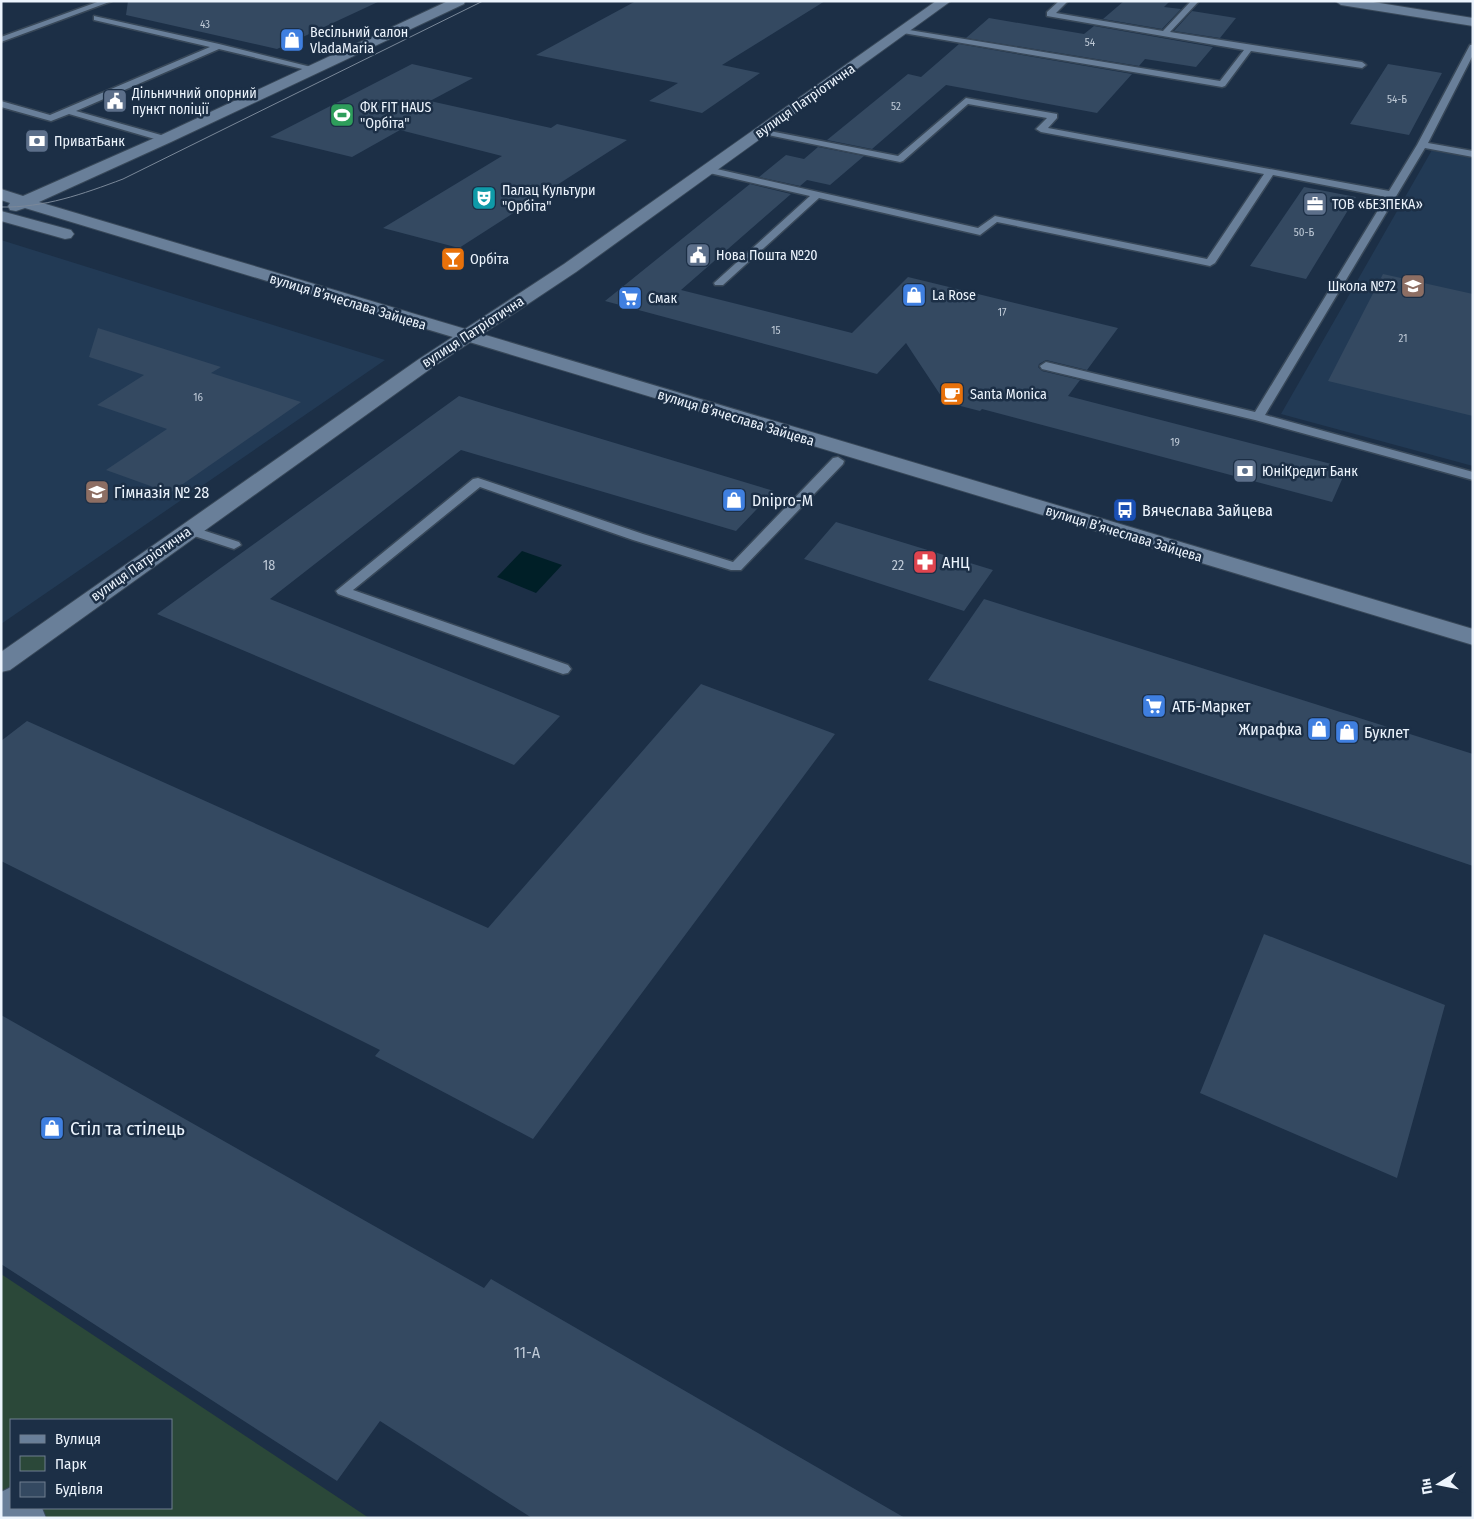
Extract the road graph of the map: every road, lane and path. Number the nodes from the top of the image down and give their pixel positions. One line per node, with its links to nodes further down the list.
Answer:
1 (108, 1): 13 (lane)
2 (459, 1): 18 (main road)
3 (945, 1): 11 (main road, вулиця Патріотична)
4 (1064, 1): 12 (lane)
5 (1195, 1): 12 (lane)
6 (1341, 1): 10 (main road)
7 (1404, 1): 8 (main road)
8 (1473, 12)
9 (97, 18): 14 (lane)
10 (1473, 22)
11 (903, 32): 16 (lane); 21 (main road, вулиця Патріотична)
12 (1164, 33): 16 (lane)
13 (1, 40)
14 (219, 46): 18 (lane); 20 (lane)
15 (1473, 47): 23 (lane)
16 (1249, 48): 17 (lane)
17 (1362, 64)
18 (315, 69): 22 (main road)
19 (1, 104): 20 (lane)
20 (68, 111): 22 (lane)
21 (763, 131): 25 (main road, вулиця Патріотична); 26 (lane)
22 (165, 139): 30 (main road)
23 (1422, 145): 24 (lane); 29 (lane)
24 (1473, 154)
25 (708, 170): 28 (lane); 33 (main road, вулиця Патріотична)
26 (1270, 172): 28 (lane); 29 (lane)
27 (1, 194): 30 (main road, вулиця Вʼячеслава Зайцева)
28 (817, 195): 32 (lane)
29 (1392, 195): 35 (lane)
30 (24, 201): 31 (main road); 33 (main road, вулиця Вʼячеслава Зайцева)
31 (1, 215): 33 (main road, вулиця Вʼячеслава Зайцева)
32 (719, 283)
33 (458, 341): 36 (main road, вулиця Вʼячеслава Зайцева); 38 (main road, вулиця Патріотична); 40 (main road, вулиця Вʼячеслава Зайцева)
34 (1046, 366): 35 (lane)
35 (1258, 417): 37 (lane)
36 (838, 461): 41 (main road, вулиця Вʼячеслава Зайцева); 43 (lane)
37 (1473, 476)
38 (190, 530): 39 (lane); 42 (main road, вулиця Патріотична)
39 (234, 545)
40 (1473, 637)
41 (1473, 651)
42 (1, 664)
43 (563, 669)
44 (13, 1509): 45 (main road)
45 (25, 1518)

